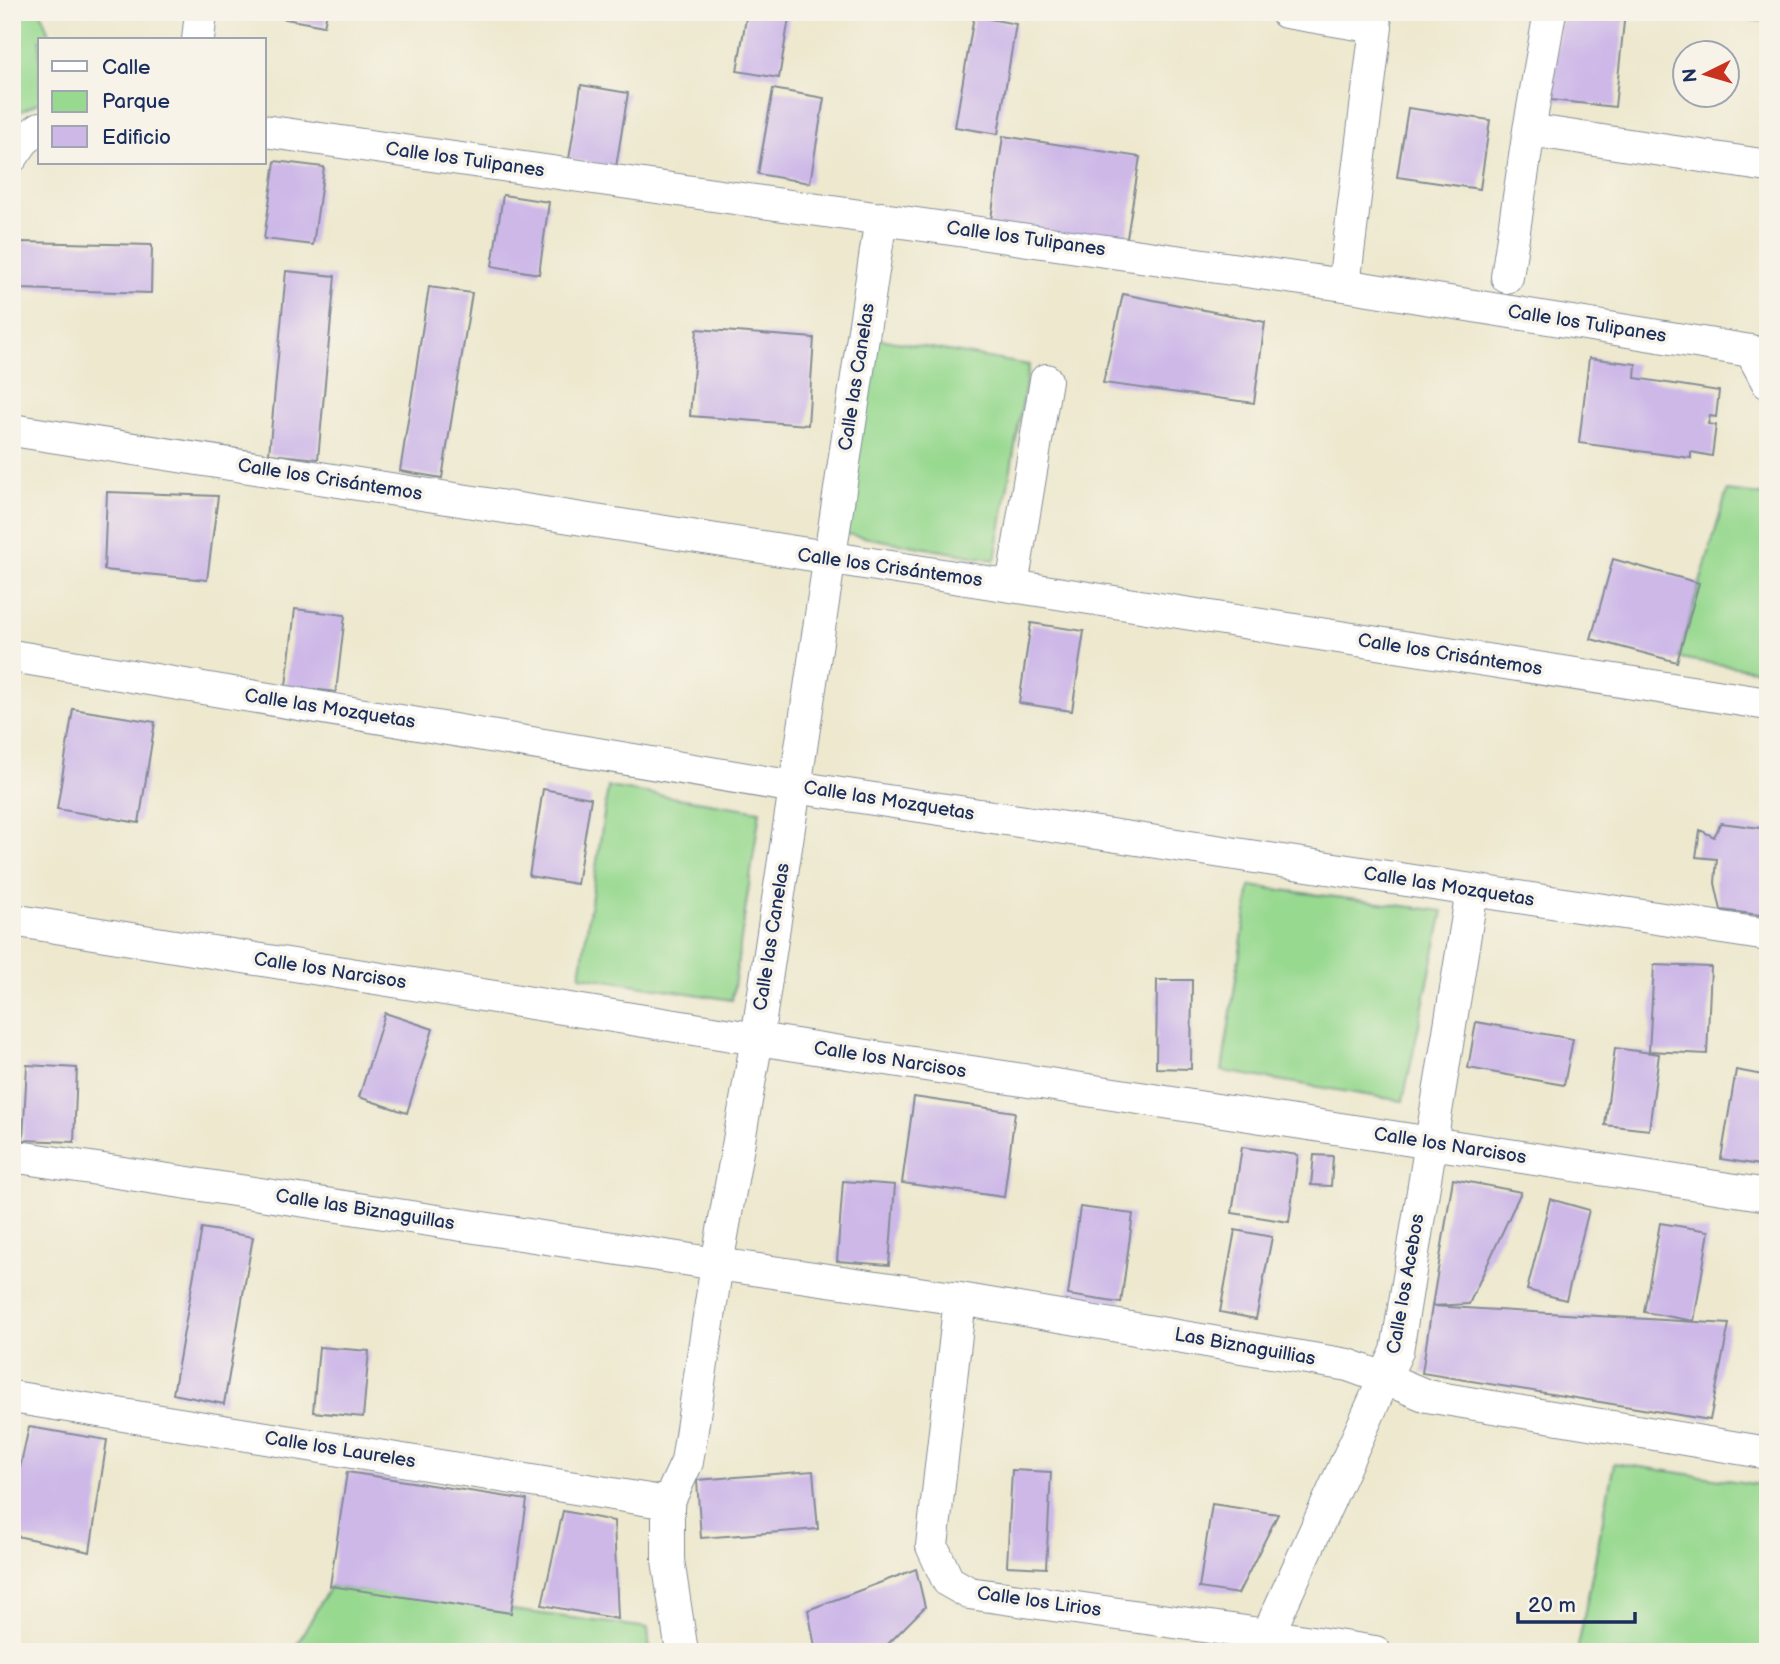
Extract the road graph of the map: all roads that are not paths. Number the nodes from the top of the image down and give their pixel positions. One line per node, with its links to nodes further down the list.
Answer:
1 (201, 12): 4 (street)
2 (1286, 12): 12 (street)
3 (1550, 12): 6 (street)
4 (198, 38)
5 (38, 130): 8 (street)
6 (1529, 130): 9 (street); 11 (street)
7 (266, 131): 10 (street, Calle los Tulipanes)
8 (12, 157)
9 (1768, 166)
10 (881, 218): 12 (street, Calle los Tulipanes); 16 (street, Calle las Canelas)
11 (1507, 276)
12 (1344, 285): 14 (street, Calle los Tulipanes)
13 (1045, 380): 17 (street)
14 (1768, 383)
15 (12, 430): 16 (street, Calle los Crisántemos)
16 (829, 559): 17 (street, Calle los Crisántemos); 20 (street, Calle las Canelas)
17 (1012, 586): 19 (street, Calle los Crisántemos)
18 (12, 656): 20 (street, Calle las Mozquetas)
19 (1768, 705)
20 (795, 787): 21 (street, Calle las Mozquetas); 24 (street, Calle las Canelas)
21 (1472, 891): 23 (street, Calle las Mozquetas); 25 (street, Calle los Acebos)
22 (12, 920): 24 (street, Calle los Narcisos)
23 (1768, 935)
24 (757, 1039): 25 (street, Calle los Narcisos); 28 (street, Calle las Canelas)
25 (1430, 1142): 27 (street, Calle los Narcisos); 30 (street, Calle los Acebos)
26 (12, 1156): 28 (street, Calle las Biznaguillas)
27 (1768, 1195)
28 (717, 1264): 29 (street, Las Biznaguillias); 33 (street, Calle las Canelas)
29 (960, 1299): 30 (street, Las Biznaguillias); 34 (street, Calle los Lirios)
30 (1384, 1378): 32 (street, Las Biznaguillias); 34 (street, Calle los Acebos)
31 (12, 1396): 33 (street, Calle los Laureles)
32 (1768, 1453)
33 (668, 1503): 35 (street, Calle las Canelas)
34 (1263, 1643): 36 (street, Calle los Lirios)
35 (682, 1652)
36 (1375, 1652)

